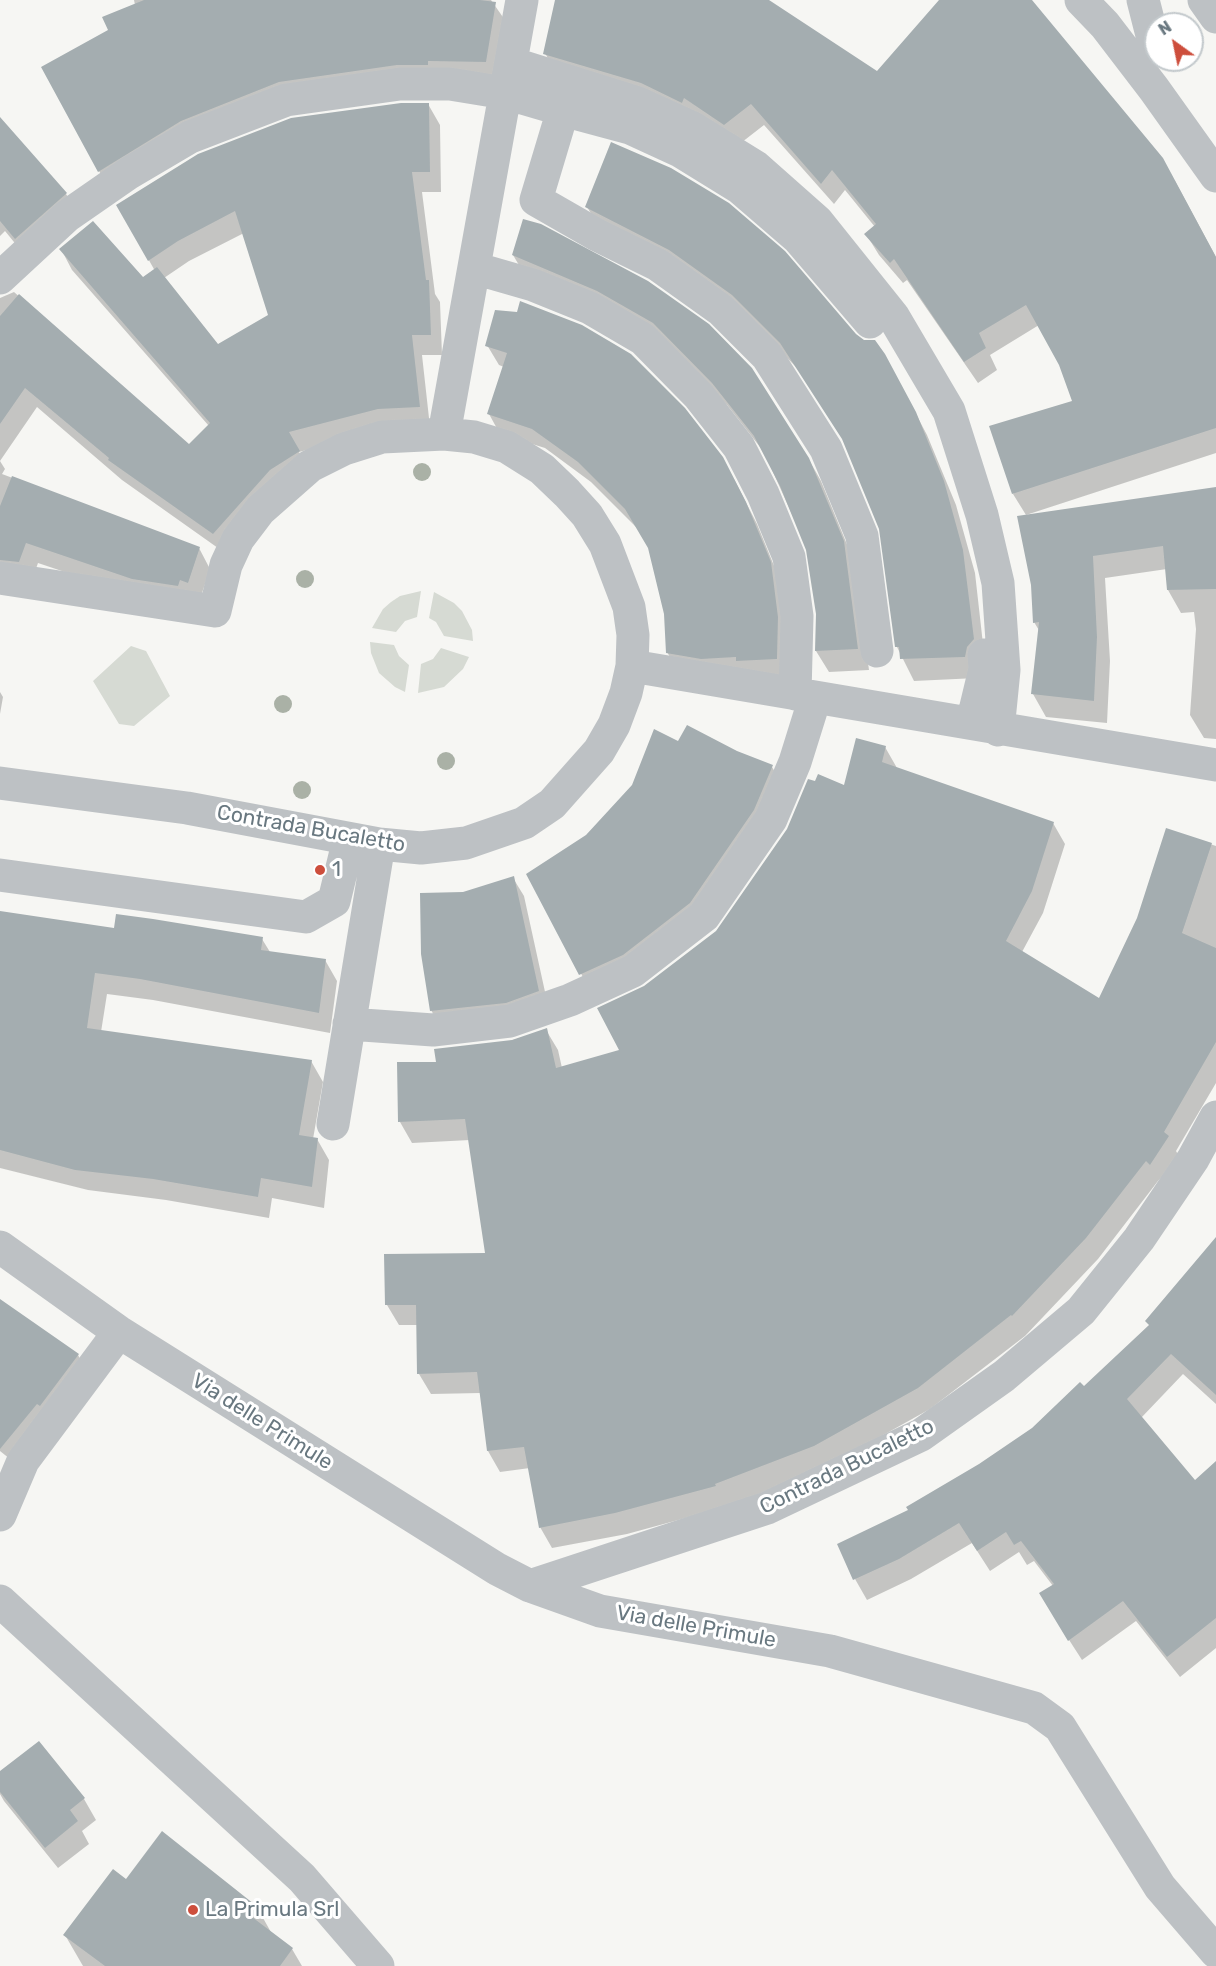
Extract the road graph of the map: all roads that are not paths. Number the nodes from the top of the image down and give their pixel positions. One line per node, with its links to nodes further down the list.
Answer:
1 (522, 0): 6 (street)
2 (1081, 0): 5 (street)
3 (1204, 0): 4 (street)
4 (1216, 17)
5 (1155, 74): 8 (street)
6 (508, 78): 7 (street); 9 (street); 10 (street); 16 (street)
7 (563, 110): 13 (street); 16 (street)
8 (1216, 176)
9 (474, 268): 11 (street); 15 (street)
10 (0, 278)
11 (444, 434): 12 (street, Contrada Bucaletto); 14 (street, Contrada Bucaletto)
12 (0, 578)
13 (877, 651)
14 (632, 666): 15 (street); 19 (street, Contrada Bucaletto)
15 (805, 696): 16 (street); 21 (street)
16 (985, 727): 17 (street)
17 (1216, 765)
18 (0, 783): 19 (street, Contrada Bucaletto)
19 (364, 841): 20 (street); 21 (street)
20 (0, 875)
21 (349, 1024): 23 (street)
22 (1216, 1117): 27 (street, Contrada Bucaletto)
23 (333, 1124)
24 (0, 1247): 25 (street, Via delle Primule)
25 (119, 1332): 26 (street); 27 (street, Via delle Primule)
26 (0, 1515)
27 (530, 1586): 29 (street, Via delle Primule)
28 (0, 1601): 30 (street)
29 (1216, 1952)
30 (378, 1966)

